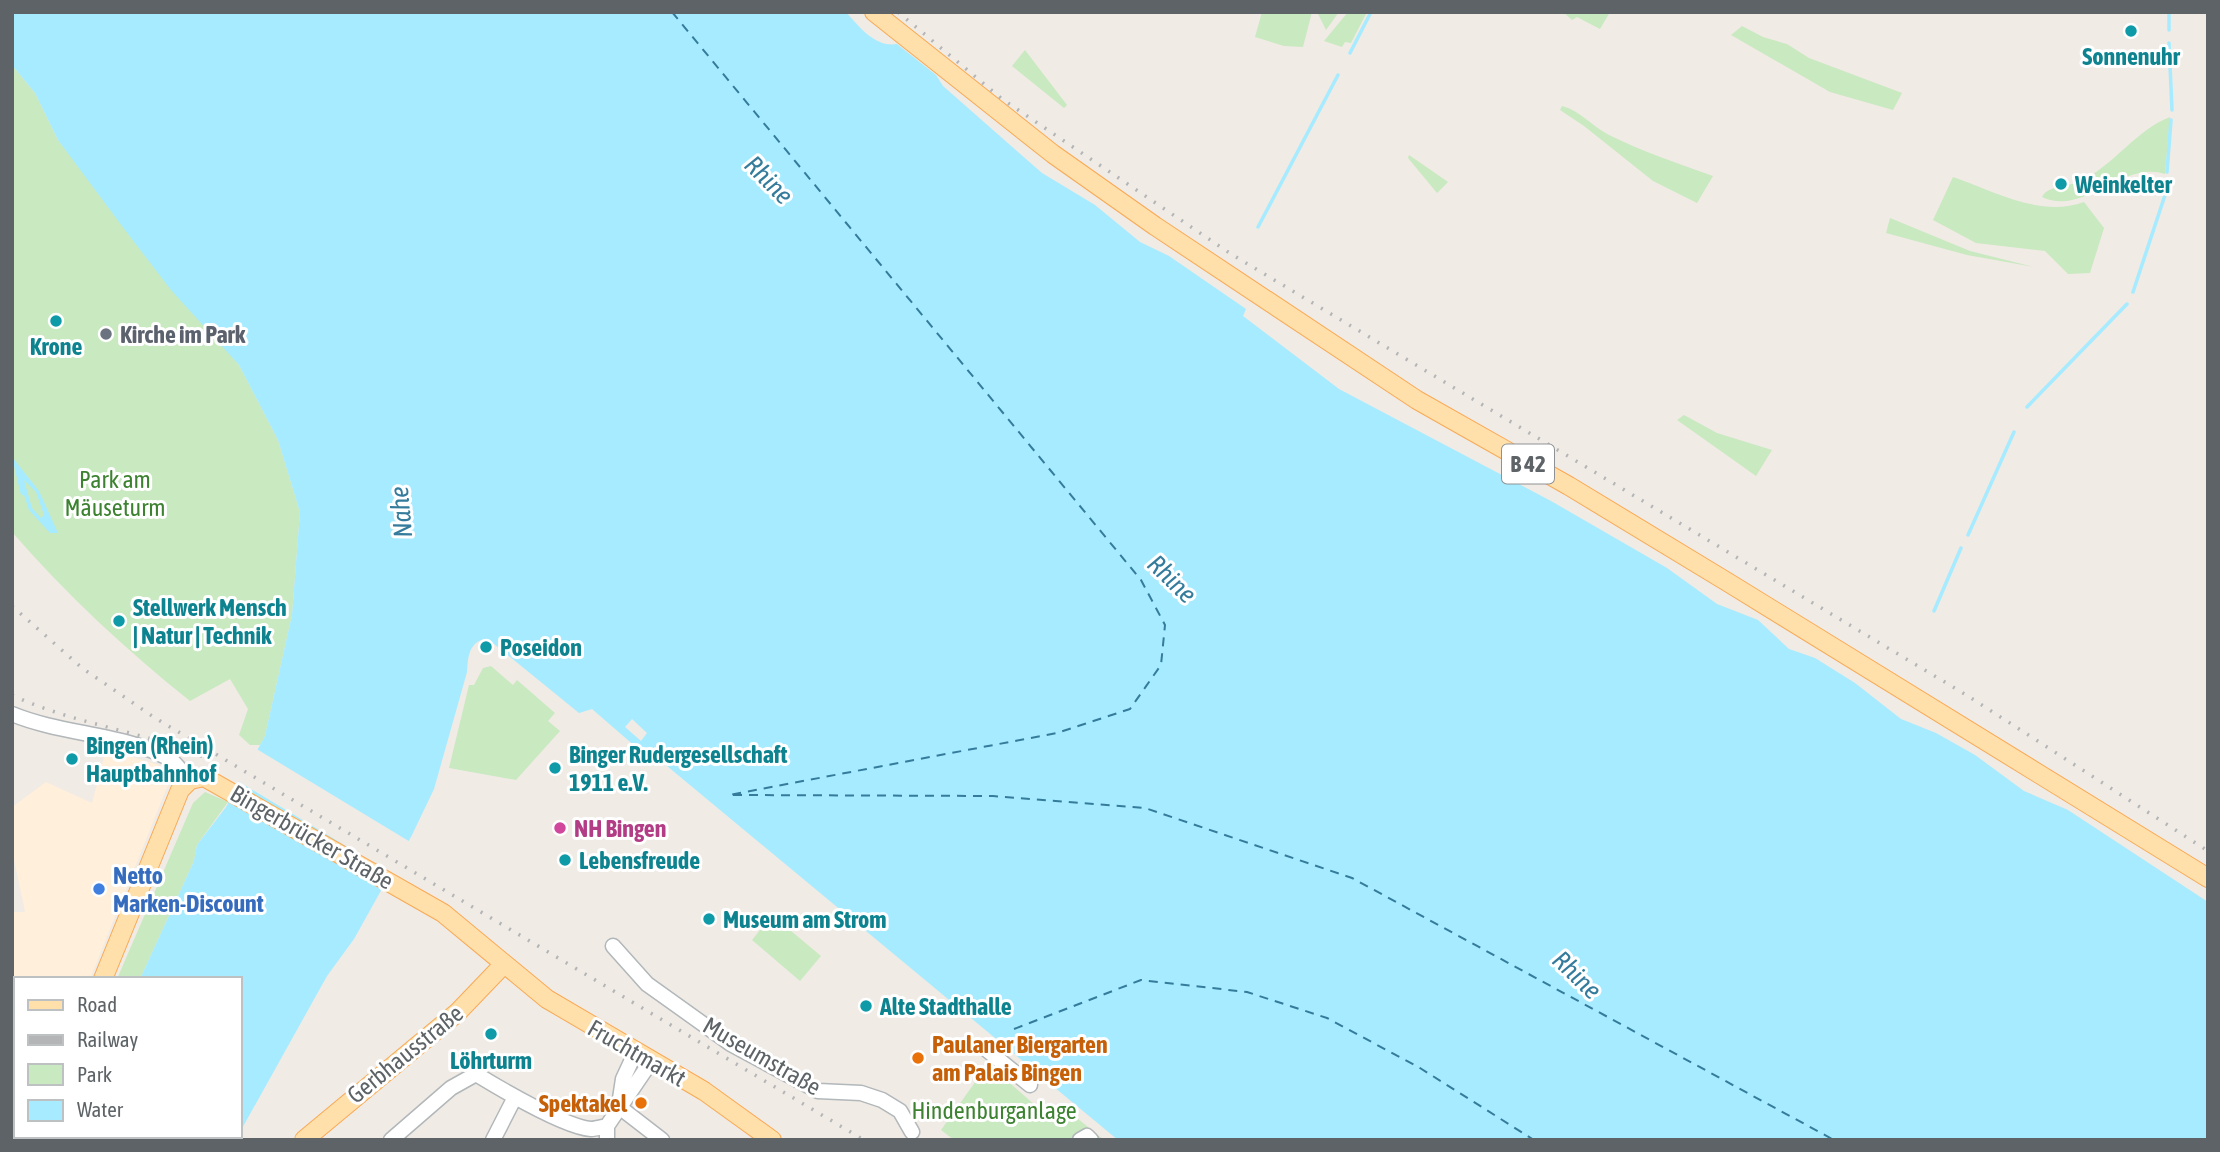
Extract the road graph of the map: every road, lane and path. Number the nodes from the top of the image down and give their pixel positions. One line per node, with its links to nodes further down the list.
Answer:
1 (874, 12): 4 (main road, B 42)
2 (12, 713): 3 (street)
3 (188, 781): 6 (main road, Bingerbrücker Straße); 7 (main road)
4 (2208, 878)
5 (613, 946): 14 (street, Museumstraße)
6 (504, 964): 9 (main road, Fruchtmarkt); 15 (main road, Gerbhausstraße)
7 (104, 977)
8 (987, 1050): 10 (street)
9 (644, 1056): 12 (street); 19 (main road, Fruchtmarkt)
10 (1030, 1085)
11 (514, 1097): 13 (street); 16 (street); 17 (street)
12 (618, 1106): 13 (street); 18 (street)
13 (607, 1133)
14 (914, 1137)
15 (304, 1140)
16 (391, 1140)
17 (493, 1140)
18 (662, 1140)
19 (772, 1140)
20 (1080, 1140): 21 (street)
21 (1091, 1140)

